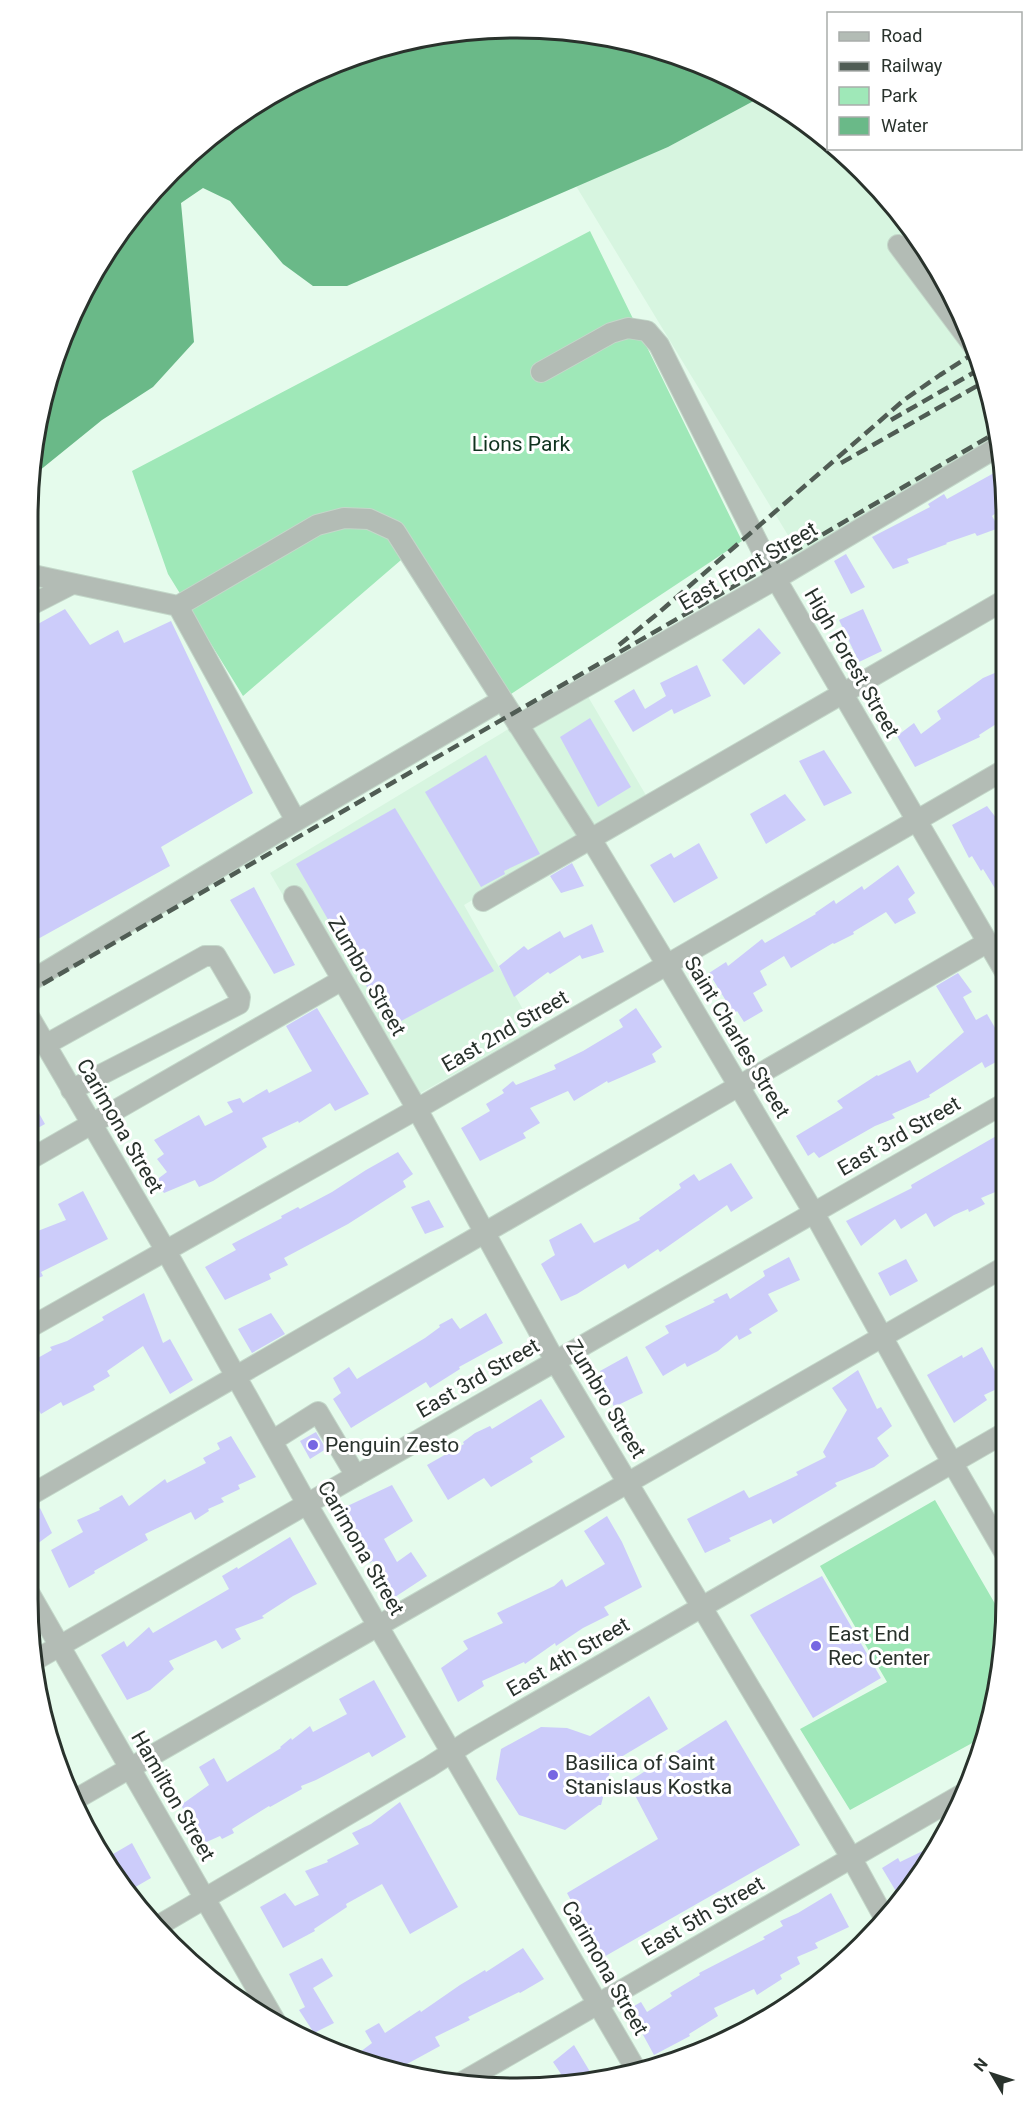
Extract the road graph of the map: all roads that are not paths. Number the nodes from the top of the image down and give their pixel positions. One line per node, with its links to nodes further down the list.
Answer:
1 (898, 246): 2 (street)
2 (954, 320)
3 (542, 372): 6 (street, High Forest Street)
4 (991, 451): 6 (street, East Front Street)
5 (38, 576): 7 (street)
6 (776, 579): 11 (street, High Forest Street); 13 (street, East Front Street)
7 (72, 584): 8 (street); 10 (street)
8 (38, 601)
9 (996, 605): 11 (street)
10 (178, 606): 12 (street, Saint Charles Street); 16 (street)
11 (843, 694): 15 (street, High Forest Street); 17 (street)
12 (502, 700): 13 (street, Saint Charles Street); 16 (street)
13 (518, 725): 17 (street, Saint Charles Street)
14 (996, 775): 15 (street, East 2nd Street)
15 (916, 820): 20 (street, High Forest Street); 22 (street, East 2nd Street)
16 (296, 821): 23 (street)
17 (591, 839): 19 (street); 22 (street, Saint Charles Street)
18 (294, 896): 24 (street, Zumbro Street)
19 (483, 901)
20 (988, 942): 21 (street, High Forest Street); 27 (street)
21 (996, 956)
22 (667, 965): 27 (street, Saint Charles Street); 30 (street, East 2nd Street)
23 (38, 976)
24 (342, 980): 30 (street, Zumbro Street); 31 (street)
25 (38, 1034): 26 (street, Carimona Street)
26 (45, 1045): 28 (street, Carimona Street); 28 (street)
27 (738, 1086): 33 (street, Saint Charles Street); 34 (street)
28 (71, 1089): 31 (street, Carimona Street)
29 (996, 1108): 33 (street, East 3rd Street)
30 (417, 1109): 34 (street, Zumbro Street); 35 (street, East 2nd Street)
31 (91, 1124): 32 (street); 35 (street, Carimona Street)
32 (38, 1155)
33 (814, 1213): 38 (street, Saint Charles Street); 39 (street, East 3rd Street)
34 (485, 1234): 39 (street, Zumbro Street); 40 (street)
35 (166, 1251): 37 (street, East 2nd Street); 40 (street, Carimona Street)
36 (996, 1272): 38 (street)
37 (38, 1323)
38 (882, 1336): 43 (street, Saint Charles Street); 45 (street)
39 (555, 1361): 44 (street, East 3rd Street); 45 (street, Zumbro Street)
40 (236, 1377): 42 (street, Carimona Street); 46 (street)
41 (996, 1438): 43 (street, East 4th Street)
42 (272, 1441): 44 (street); 47 (street, Carimona Street)
43 (953, 1464): 48 (street, Saint Charles Street); 49 (street, East 4th Street)
44 (356, 1476): 47 (street, East 3rd Street)
45 (627, 1482): 49 (street, Zumbro Street); 51 (street)
46 (38, 1491)
47 (307, 1504): 51 (street, Carimona Street); 52 (street, East 3rd Street)
48 (996, 1538)
49 (702, 1608): 54 (street, East 4th Street); 58 (street, Zumbro Street)
50 (38, 1609): 52 (street, Hamilton Street)
51 (379, 1627): 54 (street, Carimona Street); 55 (street)
52 (60, 1646): 53 (street, East 3rd Street); 55 (street, Hamilton Street)
53 (41, 1656)
54 (452, 1753): 59 (street, East 4th Street); 62 (street, Carimona Street)
55 (130, 1768): 56 (street); 59 (street, Hamilton Street)
56 (80, 1796)
57 (952, 1800): 58 (street, East 5th Street)
58 (852, 1858): 60 (street, Zumbro Street); 62 (street, East 5th Street)
59 (206, 1900): 61 (street, East 4th Street); 63 (street, Hamilton Street)
60 (881, 1911)
61 (164, 1923)
62 (599, 2004): 64 (street, Carimona Street); 65 (street, East 5th Street)
63 (265, 2007)
64 (633, 2064)
65 (473, 2076)

